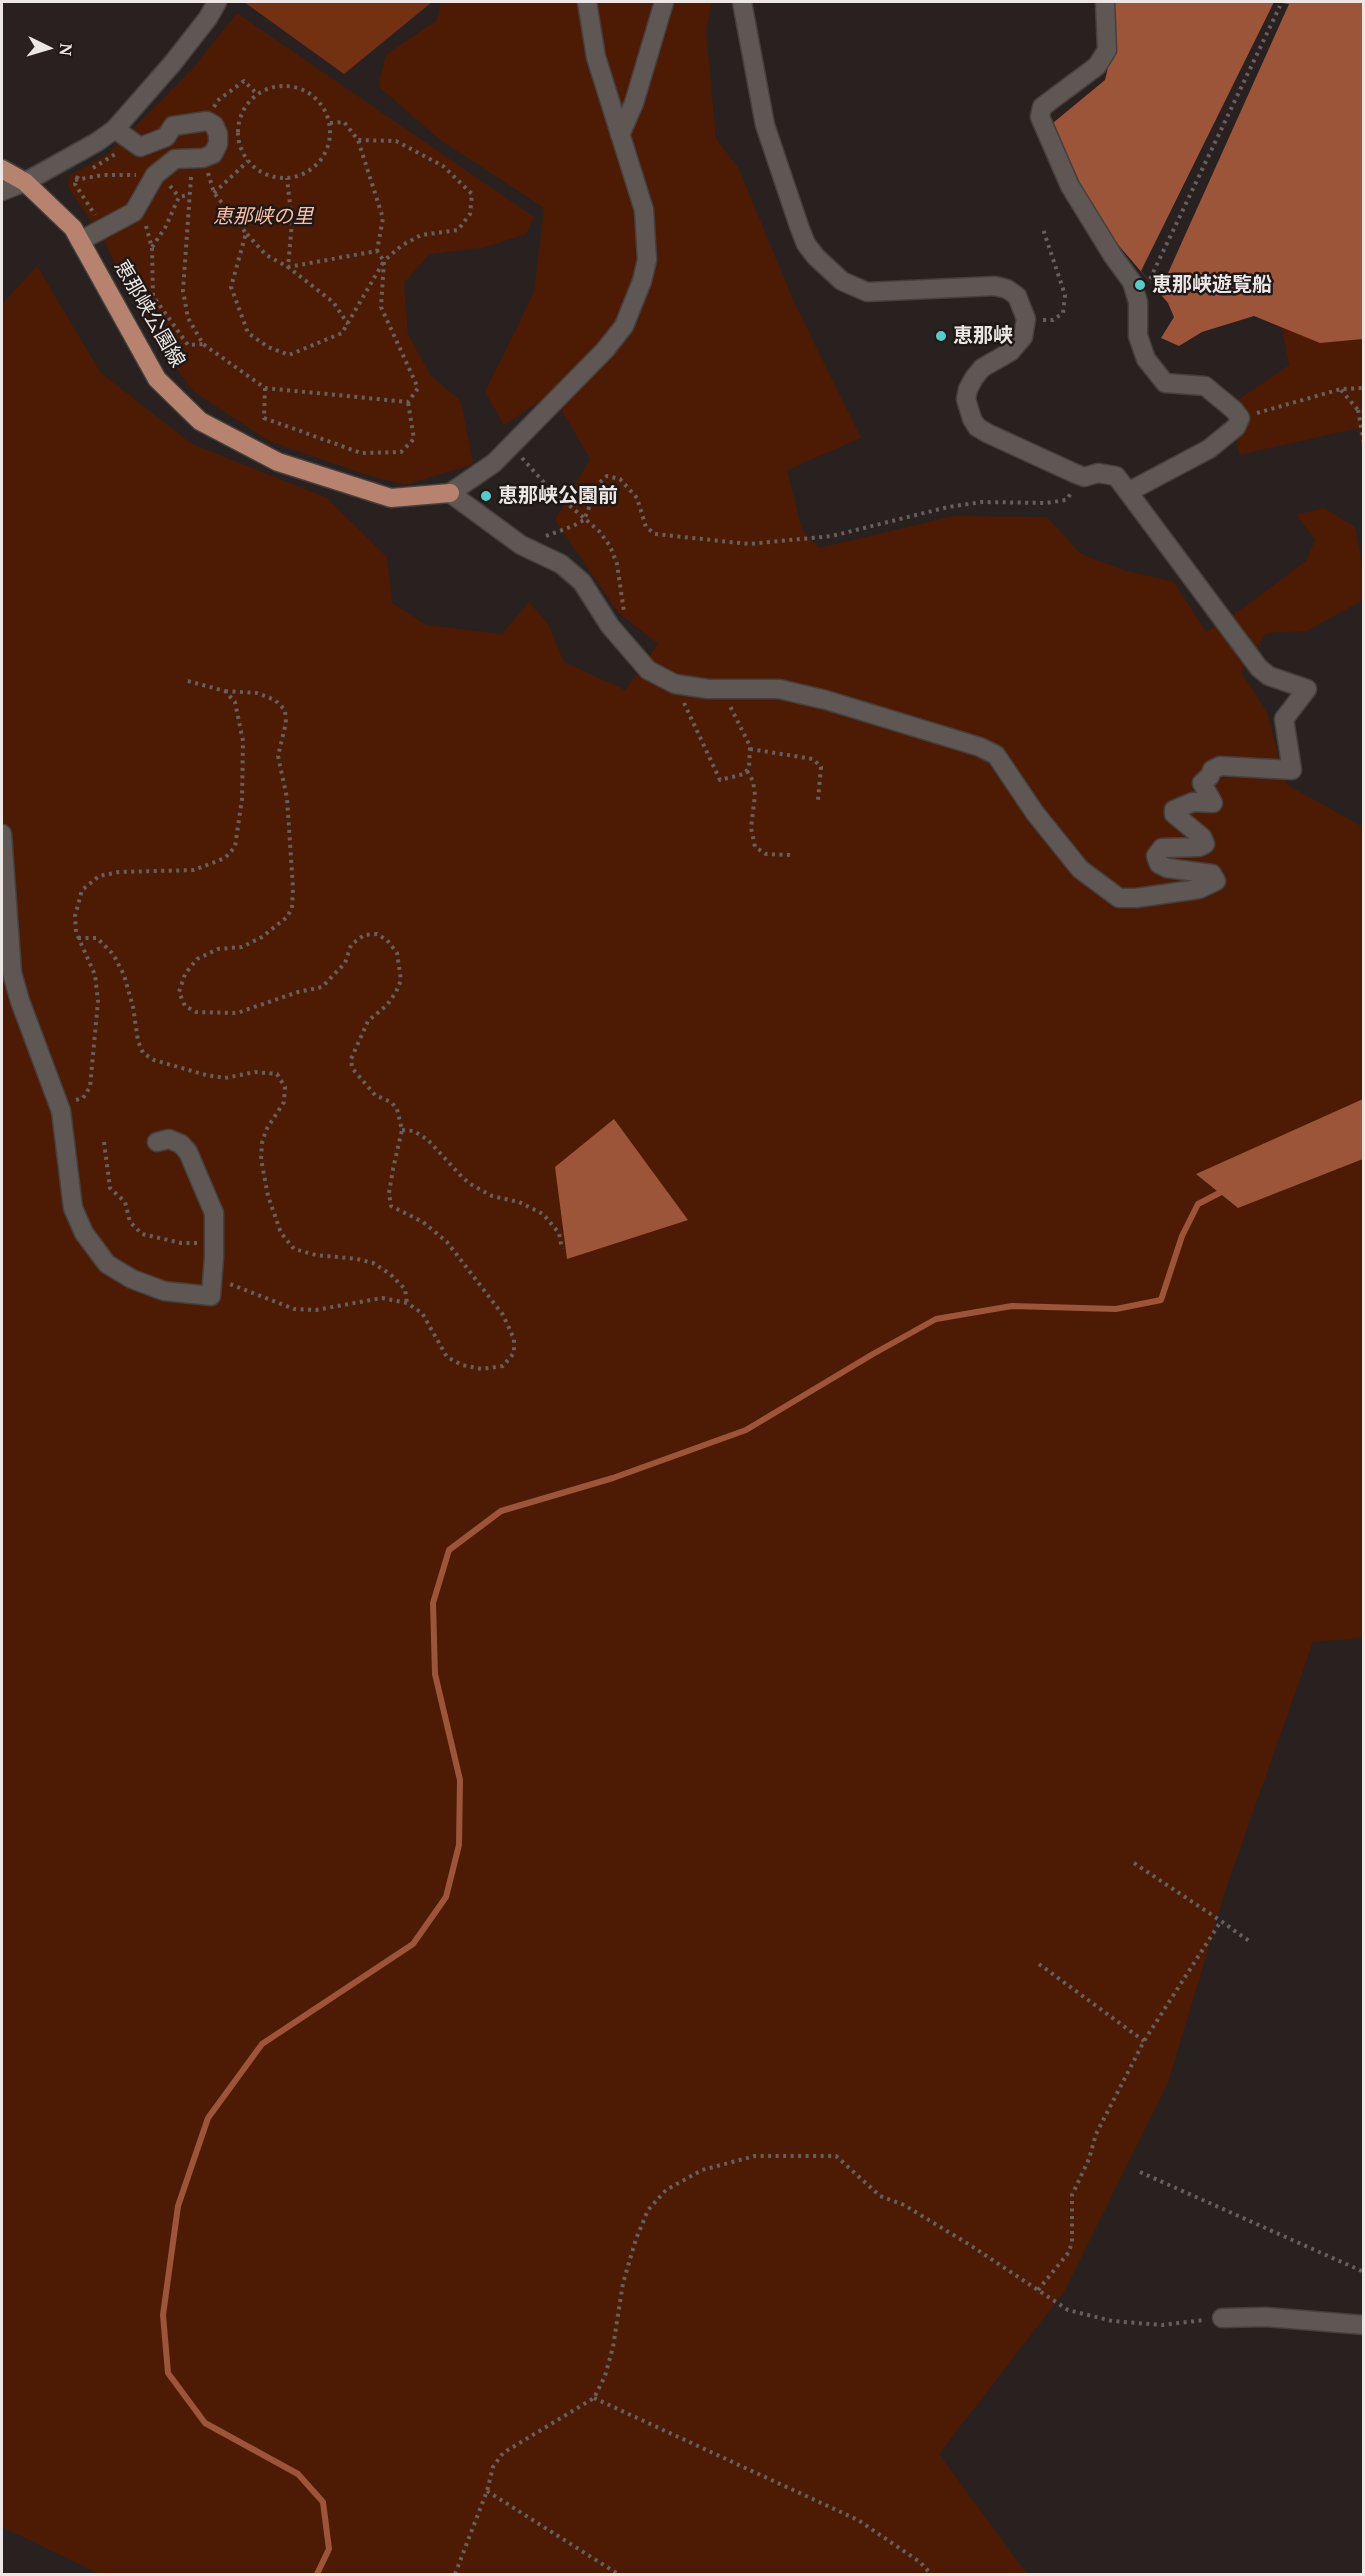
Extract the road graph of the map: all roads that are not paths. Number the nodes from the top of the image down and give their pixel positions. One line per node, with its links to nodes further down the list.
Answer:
1 (217, 2): 6 (street)
2 (587, 2): 7 (street)
3 (664, 2): 7 (street)
4 (742, 2): 12 (street)
5 (1104, 2): 12 (street)
6 (115, 129): 9 (street); 11 (street)
7 (620, 135): 13 (street)
8 (2, 169): 9 (main road, 恵那峡公園線)
9 (25, 182): 10 (street); 11 (main road, 恵那峡公園線)
10 (2, 191)
11 (80, 241): 13 (main road, 恵那峡公園線)
12 (1128, 492): 13 (street)
13 (450, 493)
14 (2, 834): 15 (street)
15 (157, 1142)
16 (1222, 2318): 17 (street)
17 (1364, 2325)

